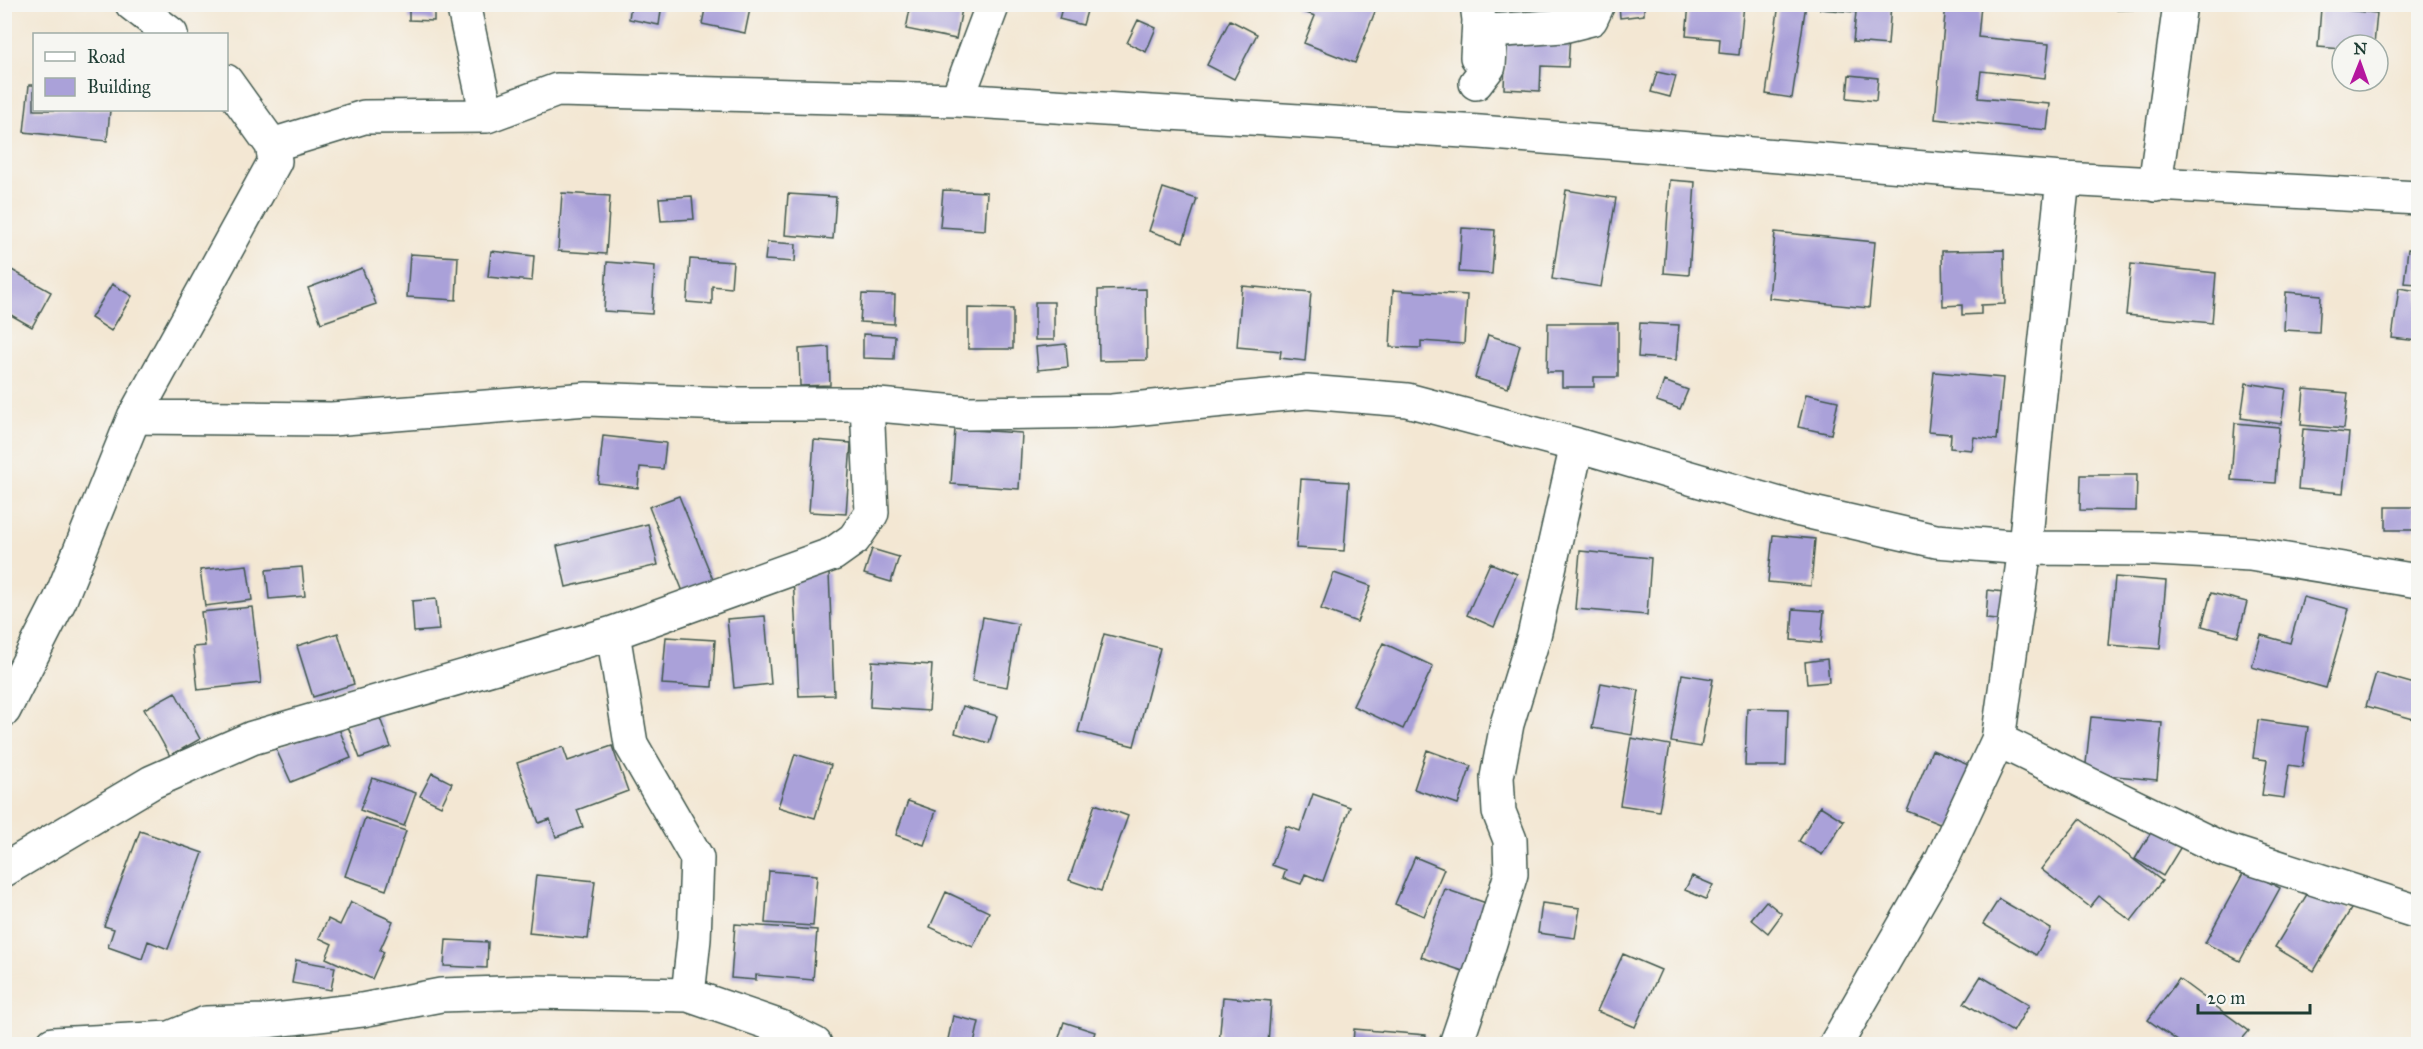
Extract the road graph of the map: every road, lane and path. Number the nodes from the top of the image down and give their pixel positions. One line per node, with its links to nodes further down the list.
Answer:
1 (132, 4): 7 (street)
2 (463, 4): 11 (street)
3 (993, 4): 10 (street)
4 (1477, 4): 8 (street)
5 (1598, 4): 8 (street)
6 (2180, 4): 15 (street)
7 (170, 33)
8 (1476, 83): 12 (street)
9 (228, 84): 13 (street)
10 (957, 100): 11 (street); 12 (street)
11 (487, 116): 13 (street)
12 (1480, 132): 14 (street)
13 (272, 145): 18 (street)
14 (2064, 179): 15 (street); 20 (street)
15 (2155, 185): 16 (street)
16 (2418, 198)
17 (867, 404): 18 (street); 19 (street); 22 (street)
18 (134, 417): 23 (street)
19 (1577, 445): 20 (street); 30 (street)
20 (2025, 548): 21 (street); 24 (street)
21 (2418, 581)
22 (613, 633): 25 (street); 27 (street)
23 (4, 710)
24 (1998, 740): 26 (street); 31 (street)
25 (4, 870)
26 (2418, 912)
27 (688, 995): 28 (street); 29 (street)
28 (54, 1044)
29 (815, 1044)
30 (1456, 1044)
31 (1836, 1044)

